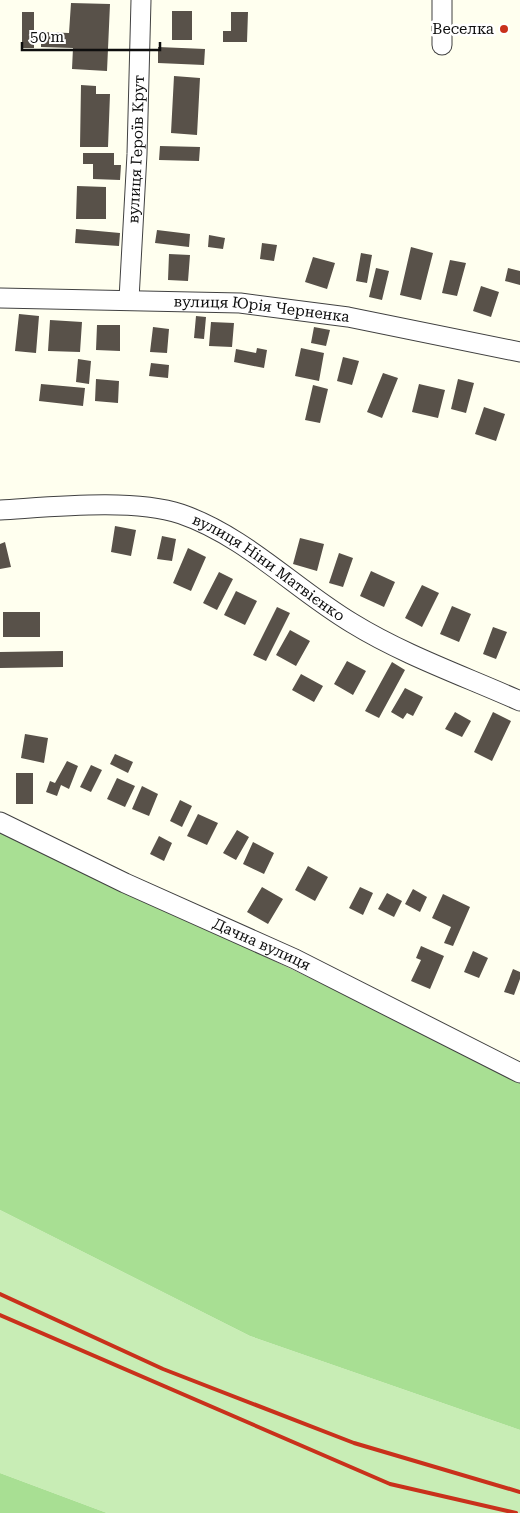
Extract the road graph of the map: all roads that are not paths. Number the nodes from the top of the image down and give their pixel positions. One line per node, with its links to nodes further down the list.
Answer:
1 (140, 0): 5 (street, вулиця Героїв Крут)
2 (442, 0): 3 (street)
3 (442, 45)
4 (0, 298): 5 (street, вулиця Юрія Черненка)
5 (129, 299): 6 (street, вулиця Юрія Черненка)
6 (520, 352)
7 (0, 510): 8 (street, вулиця Ніни Матвієнко)
8 (520, 701)
9 (0, 822): 10 (street, Дачна вулиця)
10 (520, 1073)

